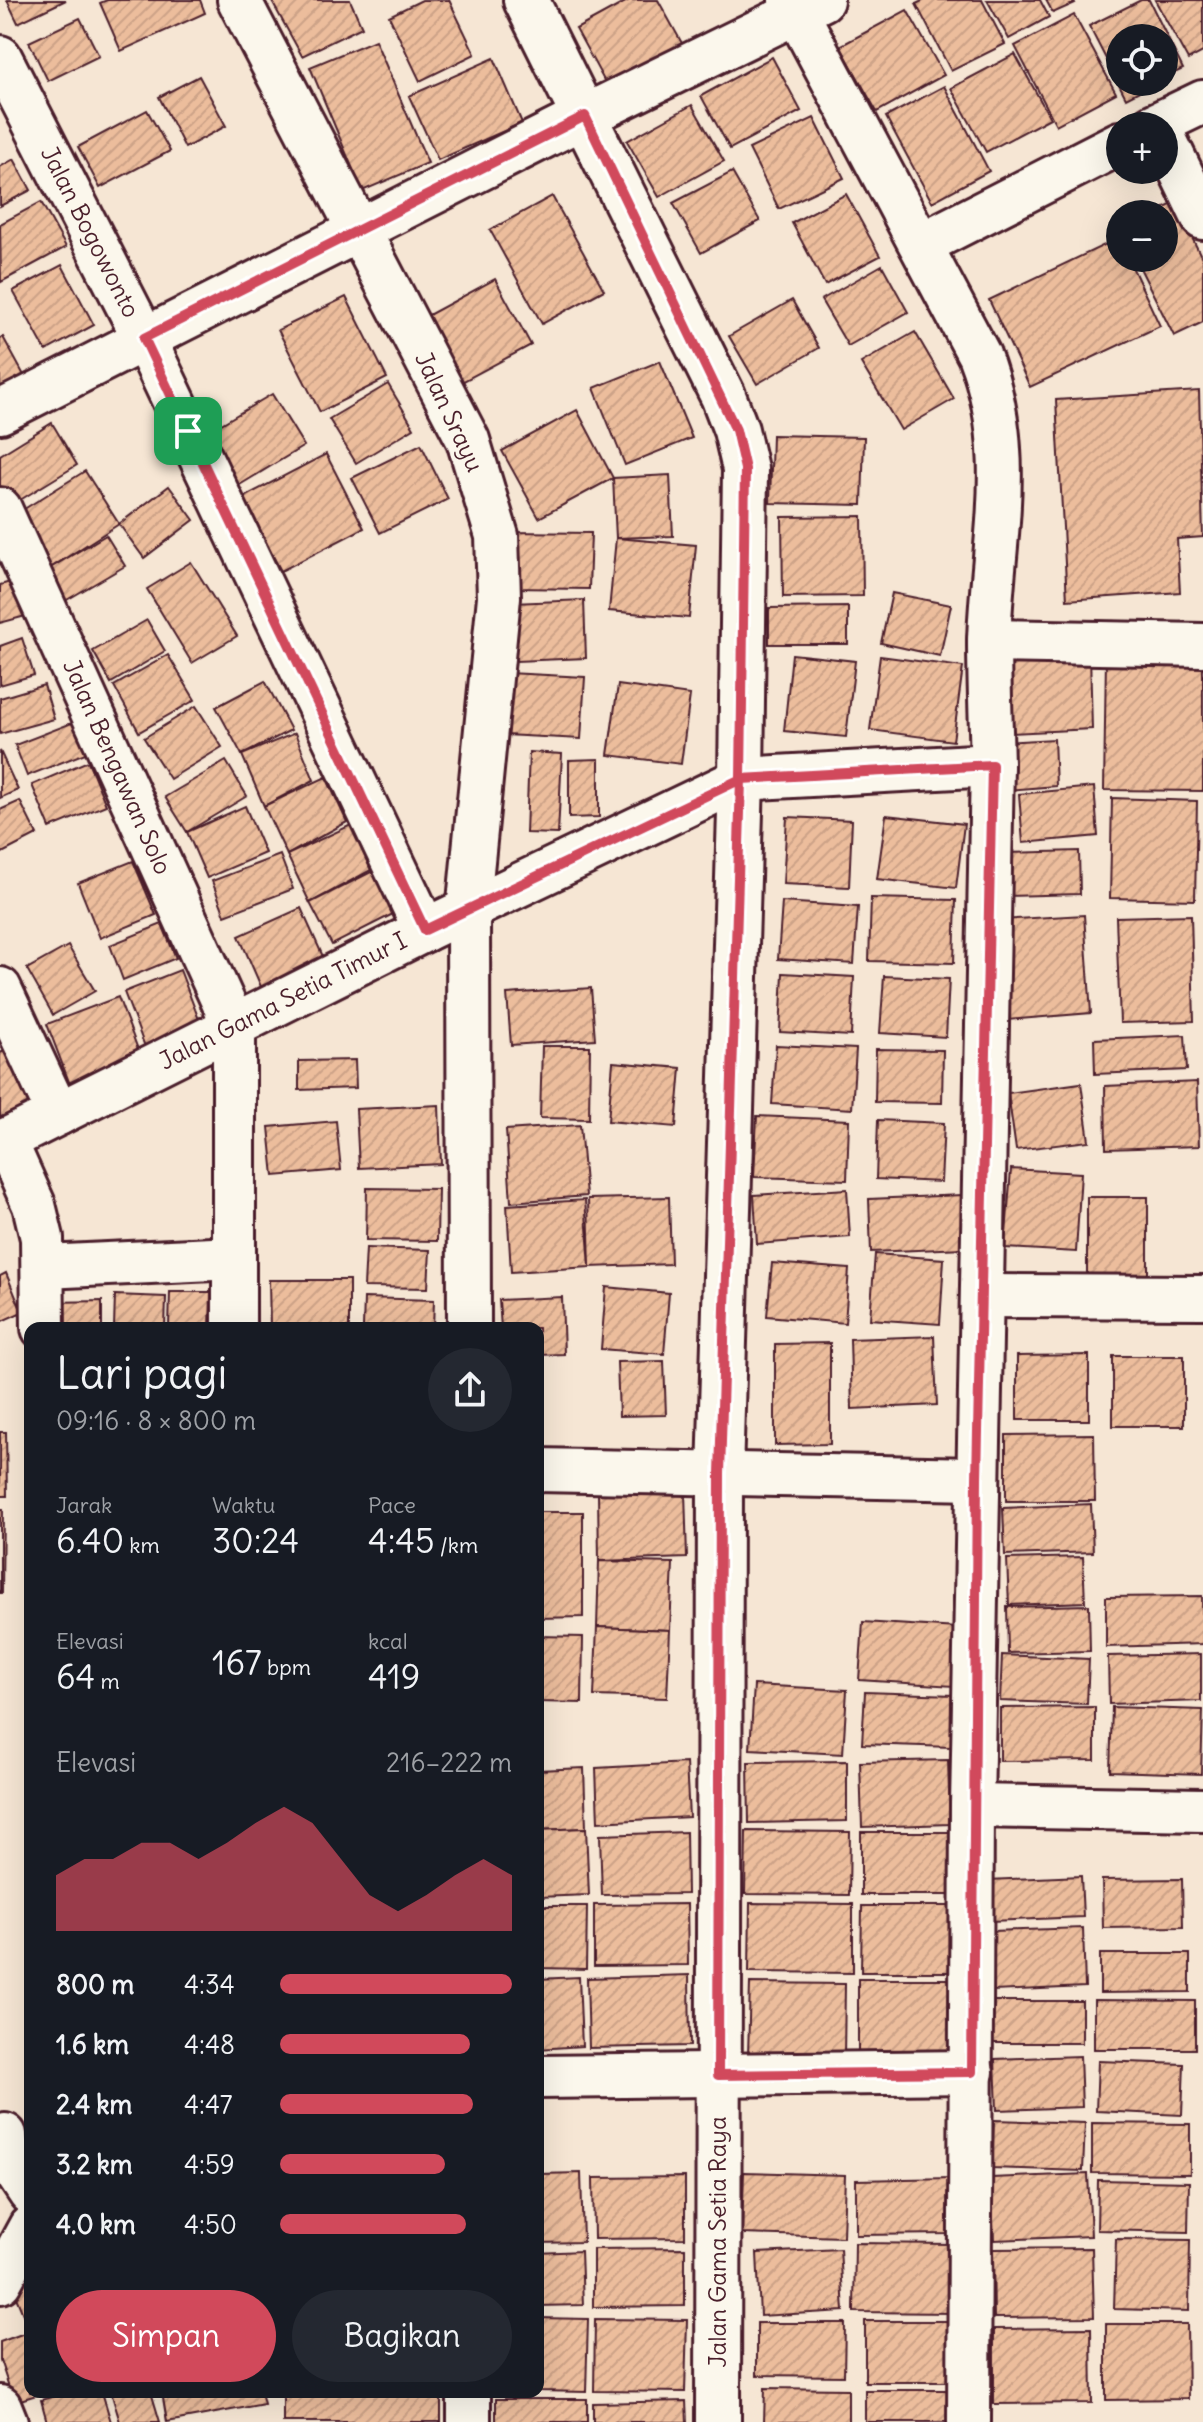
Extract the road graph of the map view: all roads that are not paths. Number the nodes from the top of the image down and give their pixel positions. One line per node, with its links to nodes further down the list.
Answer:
1 (239, 0): 11 (street, Jalan Srayu)
2 (526, 0): 6 (street, Jalan Gama Setia Raya)
3 (803, 4): 6 (street); 12 (street)
4 (0, 57): 13 (street, Jalan Bogowonto)
5 (1203, 102): 7 (street)
6 (585, 116): 11 (street); 19 (street, Jalan Gama Setia Raya)
7 (1178, 116)
8 (1106, 150): 12 (street)
9 (1178, 168): 10 (street)
10 (1203, 218)
11 (359, 230): 13 (street); 20 (street, Jalan Srayu)
12 (922, 244): 16 (street)
13 (144, 338): 14 (street); 21 (street, Jalan Bogowonto)
14 (0, 412)
15 (0, 509): 23 (street, Jalan Bengawan Solo)
16 (989, 641): 17 (street); 18 (street)
17 (1203, 645)
18 (992, 765): 19 (street); 28 (street)
19 (741, 779): 20 (street, Jalan Gama Setia Timur I); 34 (street, Jalan Gama Setia Raya)
20 (468, 912): 21 (street, Jalan Gama Setia Timur I); 32 (street, Jalan Srayu)
21 (425, 930): 23 (street, Jalan Gama Setia Timur I)
22 (0, 989): 24 (street)
23 (234, 1026): 24 (street, Jalan Gama Setia Timur I); 26 (street)
24 (58, 1114): 25 (street, Jalan Gama Setia Timur I)
25 (3, 1141): 27 (street)
26 (234, 1258): 27 (street); 31 (street)
27 (45, 1267): 30 (street)
28 (982, 1296): 29 (street); 35 (street)
29 (1203, 1297)
30 (43, 1322)
31 (234, 1322)
32 (469, 1322)
33 (544, 1470): 34 (street)
34 (720, 1474): 35 (street); 39 (street, Jalan Gama Setia Raya)
35 (977, 1479): 36 (street)
36 (972, 1806): 37 (street); 38 (street)
37 (1203, 1810)
38 (972, 2072): 39 (street); 50 (street)
39 (718, 2075): 40 (street); 49 (street, Jalan Gama Setia Raya)
40 (544, 2077)
41 (5, 2135): 42 (street)
42 (24, 2184)
43 (24, 2238): 44 (street)
44 (0, 2282)
45 (469, 2398): 48 (street)
46 (0, 2407): 47 (street)
47 (6, 2422)
48 (469, 2422)
49 (718, 2422)
50 (969, 2422)

